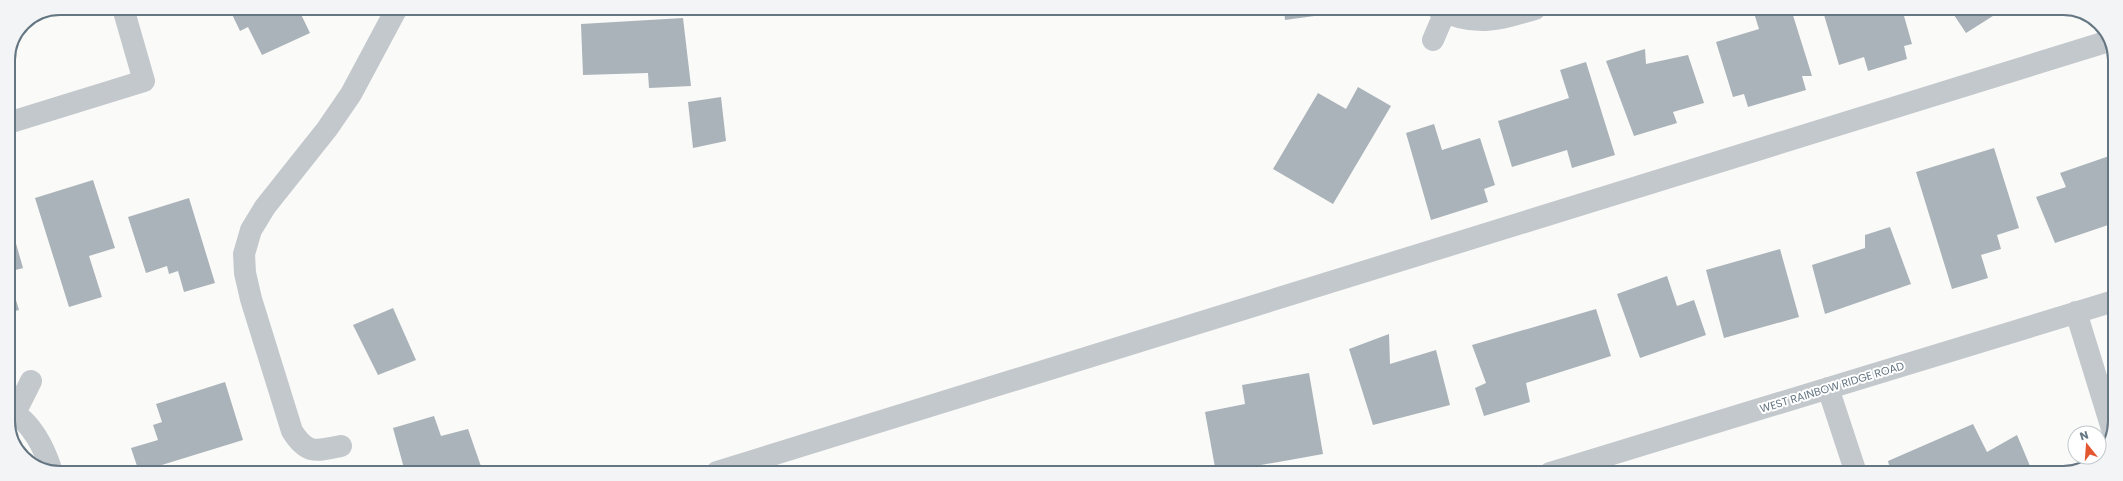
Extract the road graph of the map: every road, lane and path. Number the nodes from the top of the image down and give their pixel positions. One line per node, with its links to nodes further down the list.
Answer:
1 (125, 15): 8 (street)
2 (393, 15): 16 (street)
3 (1441, 15): 6 (street)
4 (1454, 15): 5 (street)
5 (1512, 15)
6 (1433, 40)
7 (2105, 42): 18 (street)
8 (15, 121)
9 (2108, 302): 10 (street, WEST RAINBOW RIDGE ROAD)
10 (2076, 312): 12 (street, WEST RAINBOW RIDGE ROAD); 15 (street)
11 (31, 381): 13 (street)
12 (1828, 388): 19 (street, WEST RAINBOW RIDGE ROAD); 20 (street)
13 (15, 406)
14 (15, 413): 17 (street)
15 (2108, 416)
16 (342, 446)
17 (49, 465)
18 (736, 466)
19 (1573, 466)
20 (1854, 466)

